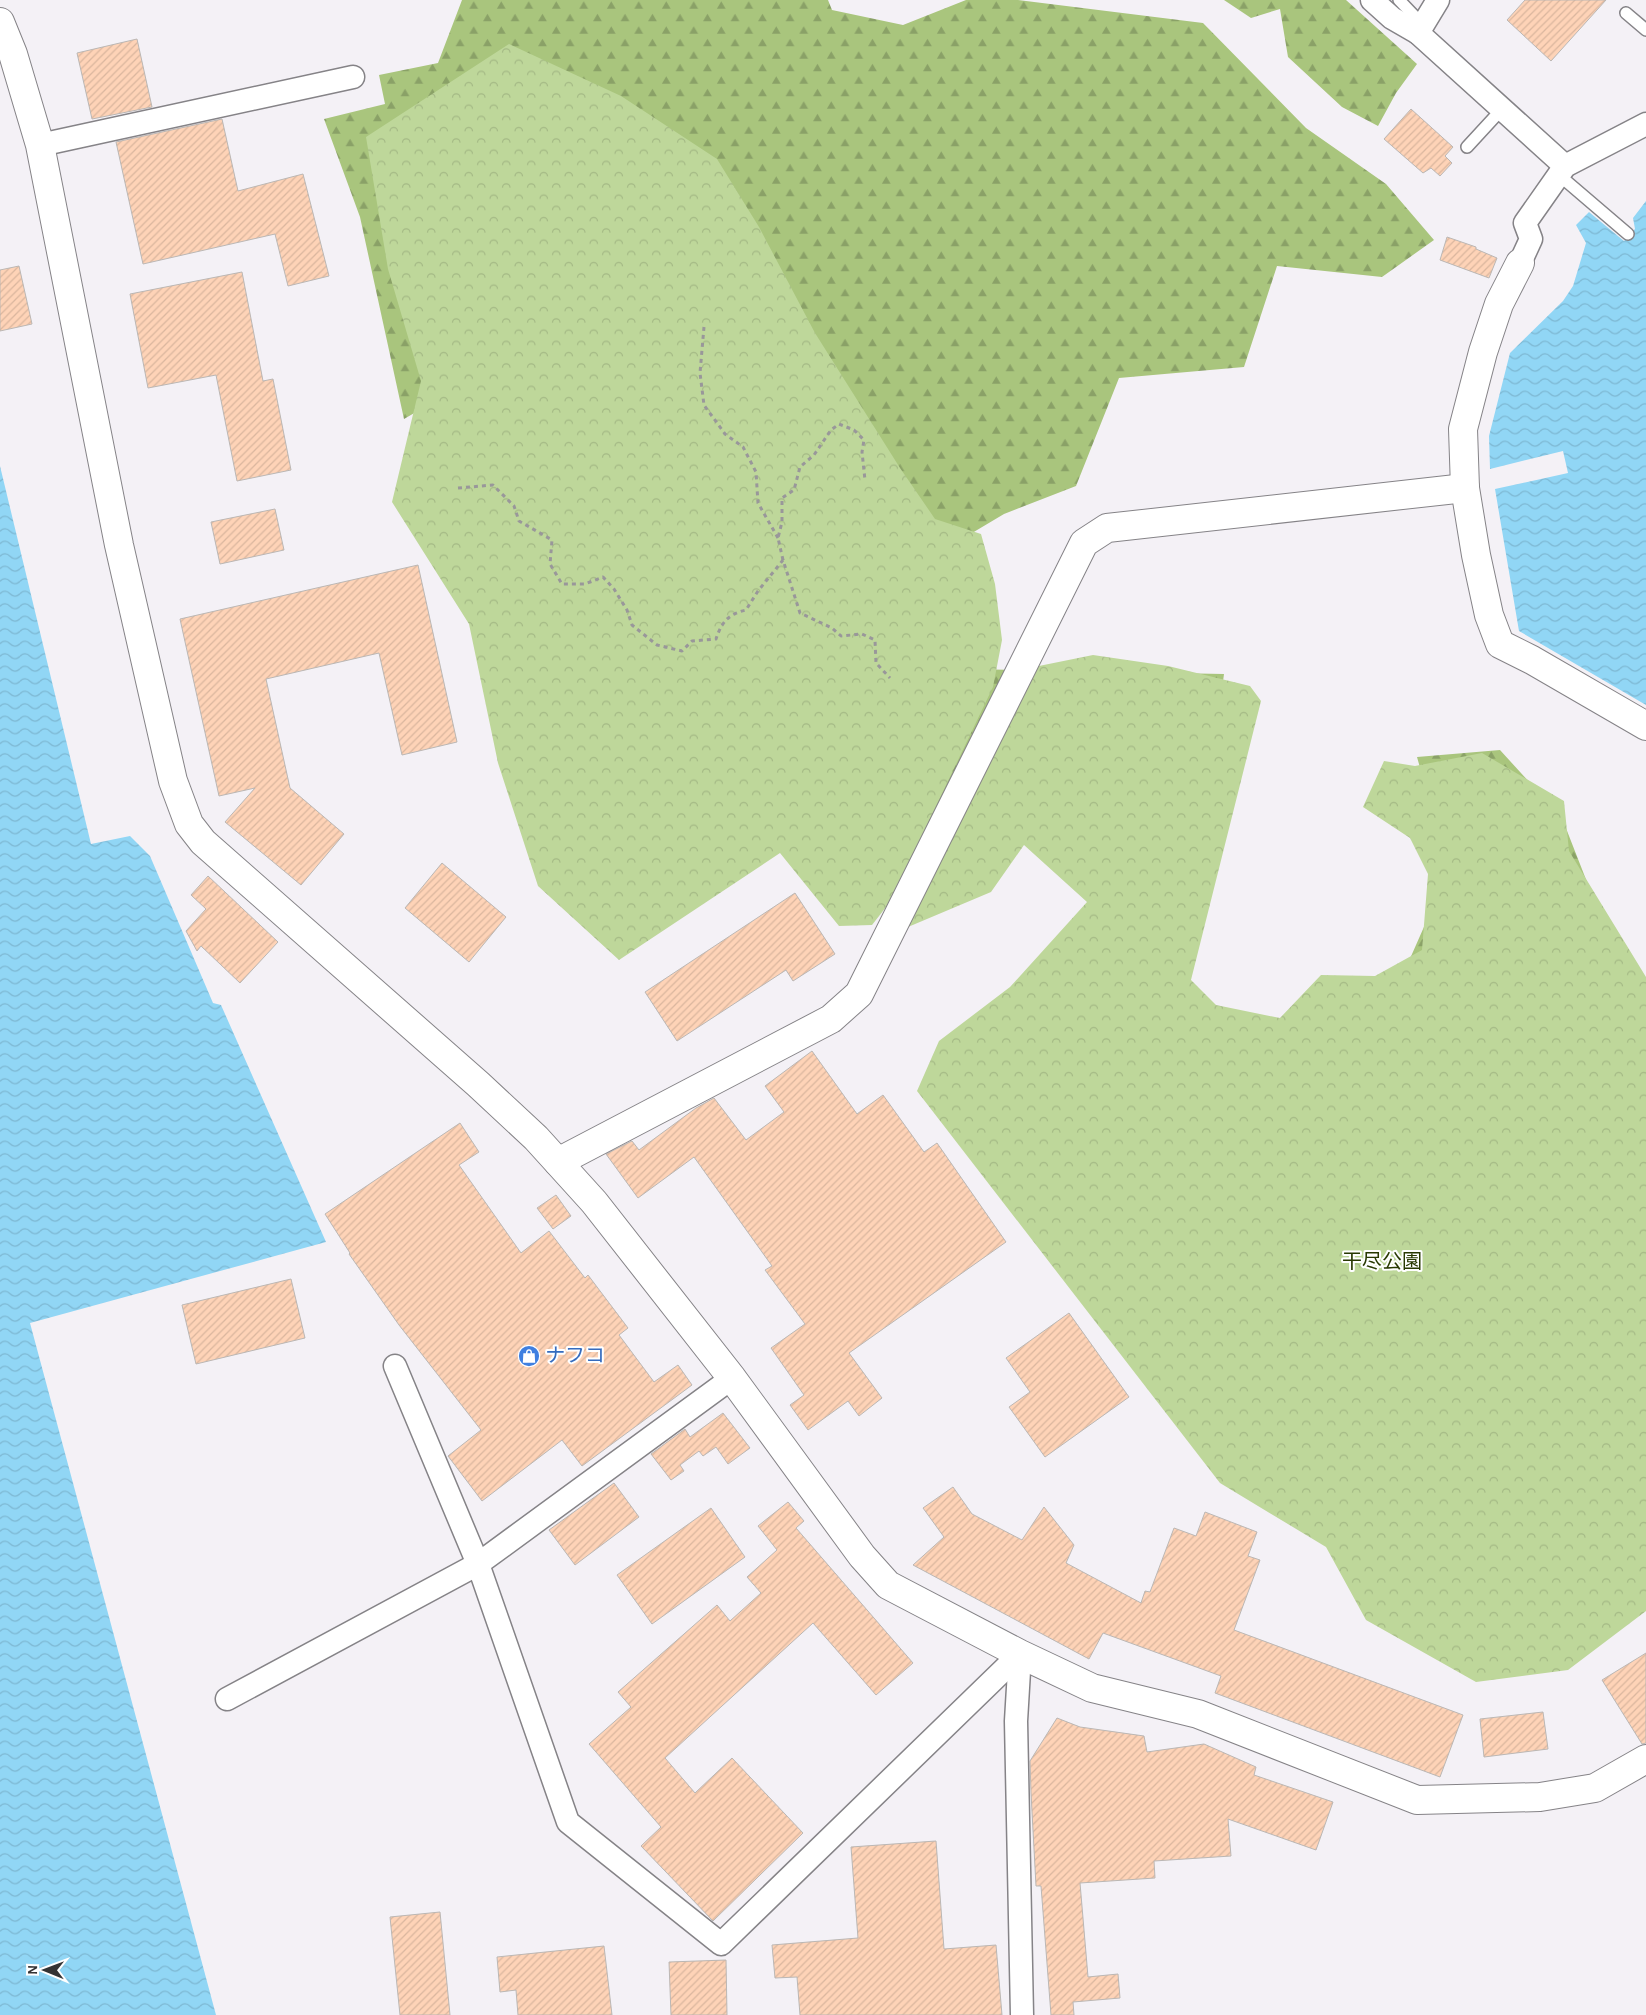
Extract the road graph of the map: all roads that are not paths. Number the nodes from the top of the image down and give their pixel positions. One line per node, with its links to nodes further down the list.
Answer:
1 (1372, 0): 6 (street)
2 (1398, 0): 6 (lane)
3 (1438, 0): 6 (street)
4 (1626, 13): 7 (lane)
5 (0, 22): 11 (street)
6 (1420, 29): 9 (street)
7 (1646, 30)
8 (353, 76): 11 (street)
9 (1502, 108): 12 (lane); 13 (street)
10 (1646, 124): 13 (street)
11 (40, 144): 18 (street)
12 (1467, 147)
13 (1562, 170): 14 (lane); 15 (street)
14 (1628, 234)
15 (1520, 263): 16 (street)
16 (1465, 488): 17 (street); 18 (street)
17 (1646, 726)
18 (558, 1162): 20 (street)
19 (396, 1366): 21 (street)
20 (732, 1378): 21 (street); 22 (street)
21 (478, 1564): 22 (street); 23 (street)
22 (1020, 1654): 24 (street); 25 (street)
23 (227, 1699)
24 (1646, 1759)
25 (1022, 2015)

